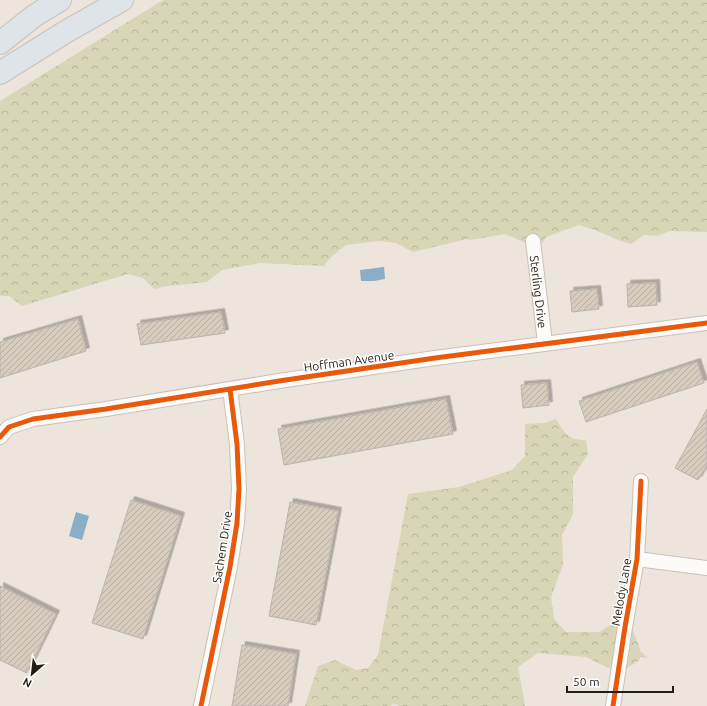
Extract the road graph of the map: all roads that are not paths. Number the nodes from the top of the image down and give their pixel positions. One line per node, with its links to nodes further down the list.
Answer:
1 (60, 0): 3 (main road)
2 (122, 0): 6 (main road)
3 (34, 16): 4 (main road); 5 (main road)
4 (0, 33)
5 (0, 43)
6 (0, 73)
7 (533, 241): 9 (street, Sterling Drive)
8 (707, 323): 9 (street, Hoffman Avenue)
9 (545, 343): 10 (street, Hoffman Avenue)
10 (230, 389): 11 (street, Hoffman Avenue); 15 (street, Sachem Drive)
11 (0, 437)
12 (641, 481): 13 (street, Melody Lane)
13 (637, 559): 14 (street); 16 (street, Melody Lane)
14 (707, 568)
15 (201, 706)
16 (613, 706)

